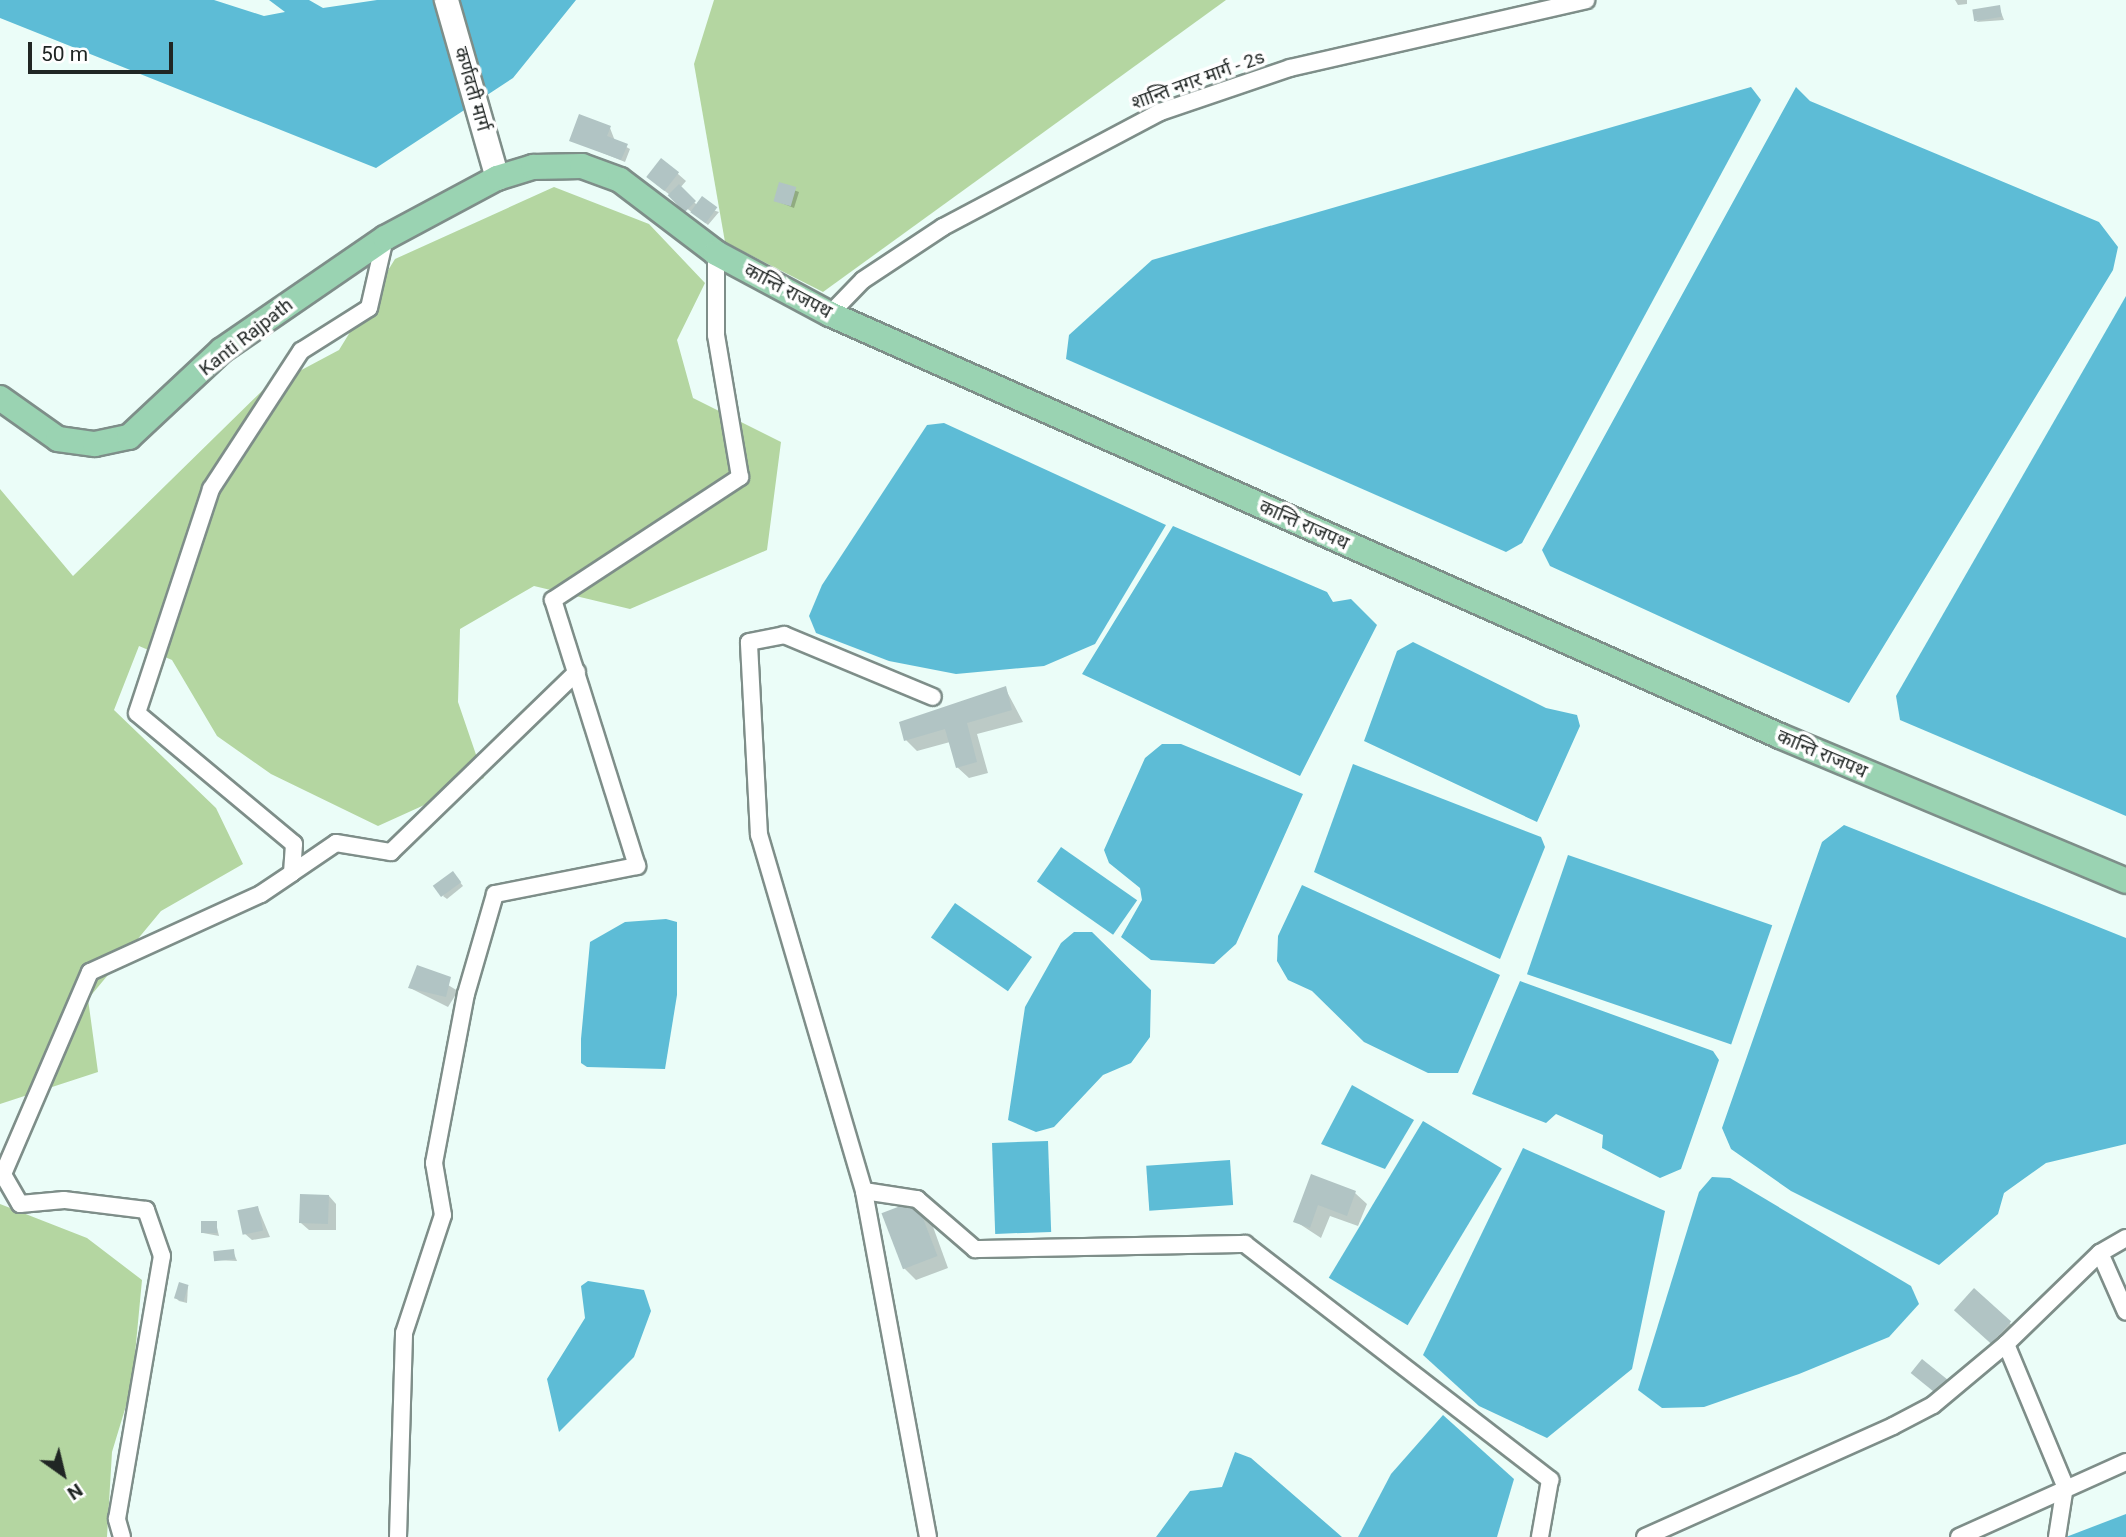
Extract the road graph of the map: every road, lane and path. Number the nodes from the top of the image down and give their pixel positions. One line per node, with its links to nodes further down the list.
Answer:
1 (446, 0): 3 (main road, कर्णवती मार्ग)
2 (1586, 0): 6 (street, शान्ति नगर मार्ग - 2s)
3 (497, 178): 4 (main road, Kanti Rajpath); 5 (main road, कान्ति राजपथ)
4 (385, 238): 7 (main road, Kanti Rajpath); 10 (street)
5 (716, 253): 6 (main road, कान्ति राजपथ); 8 (street)
6 (830, 314): 11 (main road, कान्ति राजपथ)
7 (0, 398)
8 (576, 671): 10 (street); 20 (street)
9 (933, 697): 12 (street)
10 (292, 873): 19 (street)
11 (2126, 881)
12 (864, 1191): 21 (street); 22 (street)
13 (2126, 1238): 14 (street)
14 (2100, 1253): 15 (street); 16 (street)
15 (2126, 1312)
16 (2006, 1344): 18 (street); 23 (street)
17 (2126, 1462): 18 (street)
18 (2065, 1486): 24 (street); 25 (street)
19 (122, 1537)
20 (398, 1537)
21 (928, 1537)
22 (1540, 1537)
23 (1645, 1537)
24 (1959, 1537)
25 (2057, 1537)

